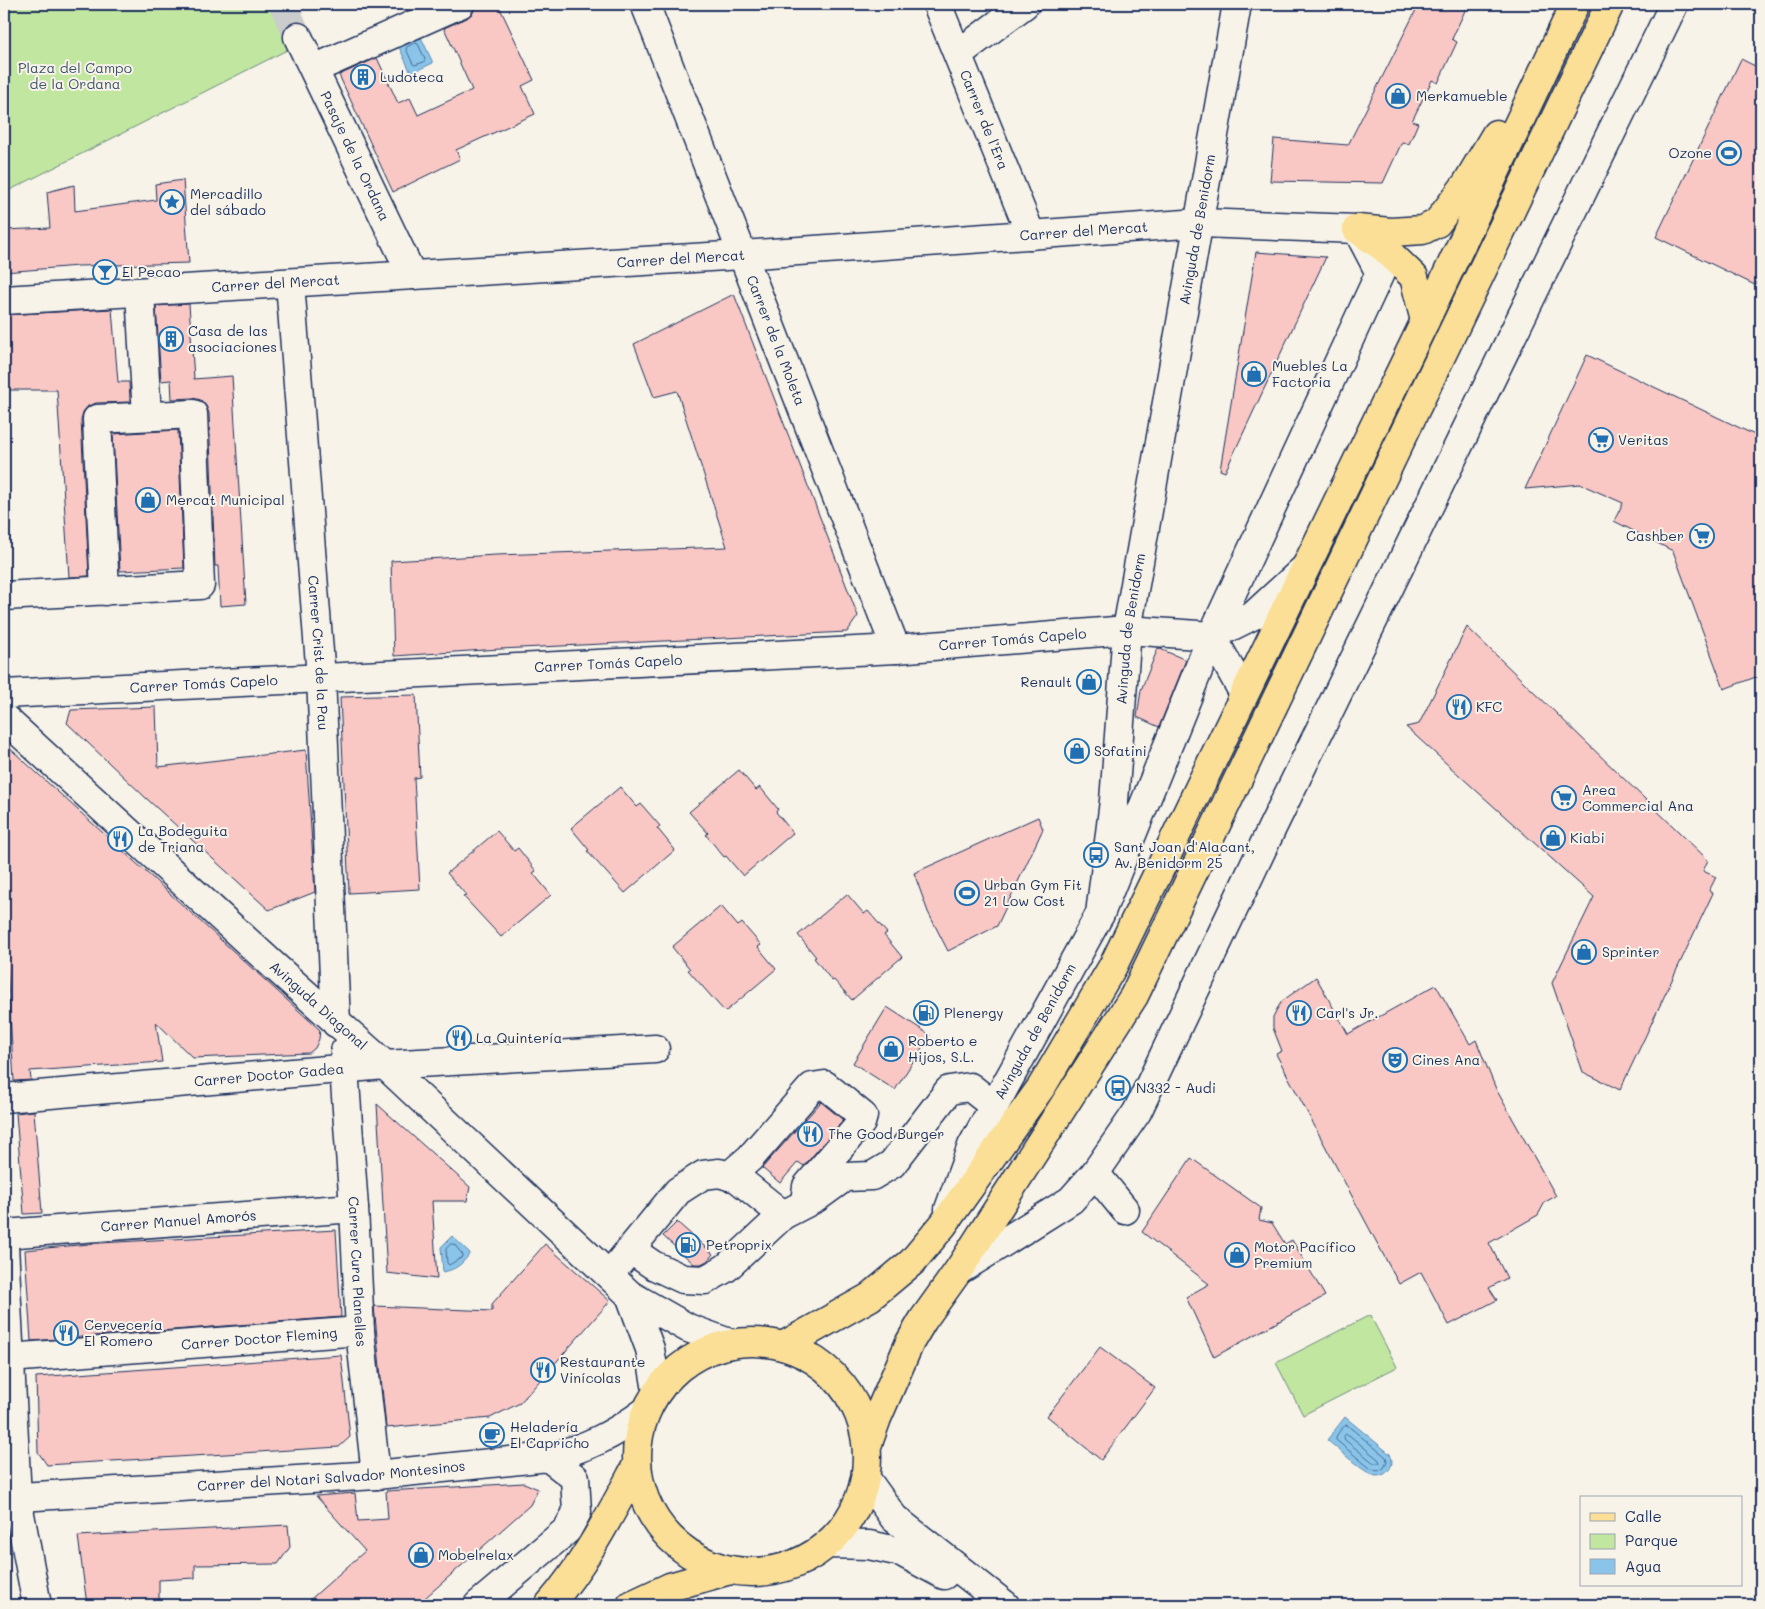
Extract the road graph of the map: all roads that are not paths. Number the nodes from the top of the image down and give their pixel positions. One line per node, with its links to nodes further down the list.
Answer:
1 (460, 4): 11 (street)
2 (646, 4): 15 (street, Carrer de la Moleta)
3 (937, 4): 10 (street, Carrer de l’Era)
4 (1025, 4): 10 (street)
5 (1237, 4): 12 (street, Avinguda de Benidorm)
6 (1574, 4): 13 (main road); 20 (main road)
7 (1610, 4): 48 (main road)
8 (1674, 4): 39 (street)
9 (298, 36): 11 (street, Pasaje de la Ordana)
10 (958, 54): 14 (street, Carrer de l’Era)
11 (314, 69): 16 (street, Pasaje de la Ordana)
12 (1200, 223): 13 (street, Carrer del Mercat); 14 (street, Carrer del Mercat); 25 (street, Avinguda de Benidorm)
13 (1357, 229): 20 (main road); 26 (street)
14 (1031, 235): 15 (street, Carrer del Mercat)
15 (742, 255): 16 (street, Carrer del Mercat); 27 (street, Carrer de la Moleta)
16 (412, 275): 17 (street, Carrer del Mercat)
17 (290, 283): 18 (street, Carrer del Mercat); 28 (street, Carrer Crist de la Pau)
18 (140, 292): 19 (street, Carrer del Mercat); 21 (street)
19 (4, 300)
20 (1425, 321): 22 (main road)
21 (147, 416): 23 (street); 23 (street)
22 (1305, 568): 26 (street); 30 (main road)
23 (105, 591): 24 (street)
24 (4, 596)
25 (1127, 630): 26 (street, Carrer Tomás Capelo); 27 (street, Carrer Tomás Capelo); 32 (street, Avinguda de Benidorm)
26 (1212, 636): 30 (street); 32 (street)
27 (896, 649): 28 (street, Carrer Tomás Capelo)
28 (321, 677): 29 (street, Carrer Tomás Capelo); 33 (street, Carrer Crist de la Pau)
29 (4, 694)
30 (1244, 694): 44 (main road)
31 (4, 718): 33 (street, Avinguda Diagonal)
32 (1100, 914): 38 (street, Avinguda de Benidorm)
33 (343, 1028): 35 (street, Avinguda Diagonal); 36 (street, Carrer Crist de la Pau)
34 (655, 1049): 35 (street, Carrer Doctor Gadea)
35 (385, 1065): 36 (street, Carrer Doctor Gadea); 49 (street, Avinguda Diagonal)
36 (344, 1068): 37 (street, Carrer Doctor Gadea); 41 (street, Carrer Cura Planelles)
37 (4, 1098)
38 (994, 1106): 42 (street); 44 (street, Avinguda de Benidorm)
39 (1095, 1173): 43 (street); 48 (street)
40 (729, 1176): 42 (street); 42 (street); 47 (street)
41 (354, 1208): 45 (street, Carrer Manuel Amorós); 51 (street, Carrer Cura Planelles)
42 (794, 1209): 47 (street)
43 (1125, 1210)
44 (944, 1225): 53 (main road)
45 (4, 1234)
46 (4, 1245): 54 (street)
47 (631, 1250): 49 (street)
48 (958, 1270): 56 (main road)
49 (608, 1275): 50 (street, Avinguda Diagonal)
50 (630, 1295): 52 (street, Avinguda Diagonal); 55 (street, Avinguda Diagonal)
51 (360, 1331): 54 (street, Carrer Doctor Fleming); 59 (street, Carrer Cura Planelles)
52 (732, 1344): 53 (main road); 55 (main road)
53 (783, 1346): 56 (main road)
54 (8, 1358): 61 (street)
55 (652, 1401): 57 (street, Carrer del Notari Salvador Montesinos); 58 (main road)
56 (867, 1446): 60 (main road)
57 (548, 1457): 59 (street, Carrer del Notari Salvador Montesinos); 65 (street)
58 (637, 1465): 63 (main road); 66 (main road)
59 (376, 1475): 61 (street, Carrer del Notari Salvador Montesinos)
60 (866, 1479): 62 (main road); 69 (street)
61 (10, 1498): 64 (street)
62 (827, 1544): 63 (main road); 68 (street)
63 (730, 1570): 67 (main road)
64 (37, 1605)
65 (478, 1605)
66 (549, 1605)
67 (631, 1605)
68 (980, 1605)
69 (1005, 1605)

